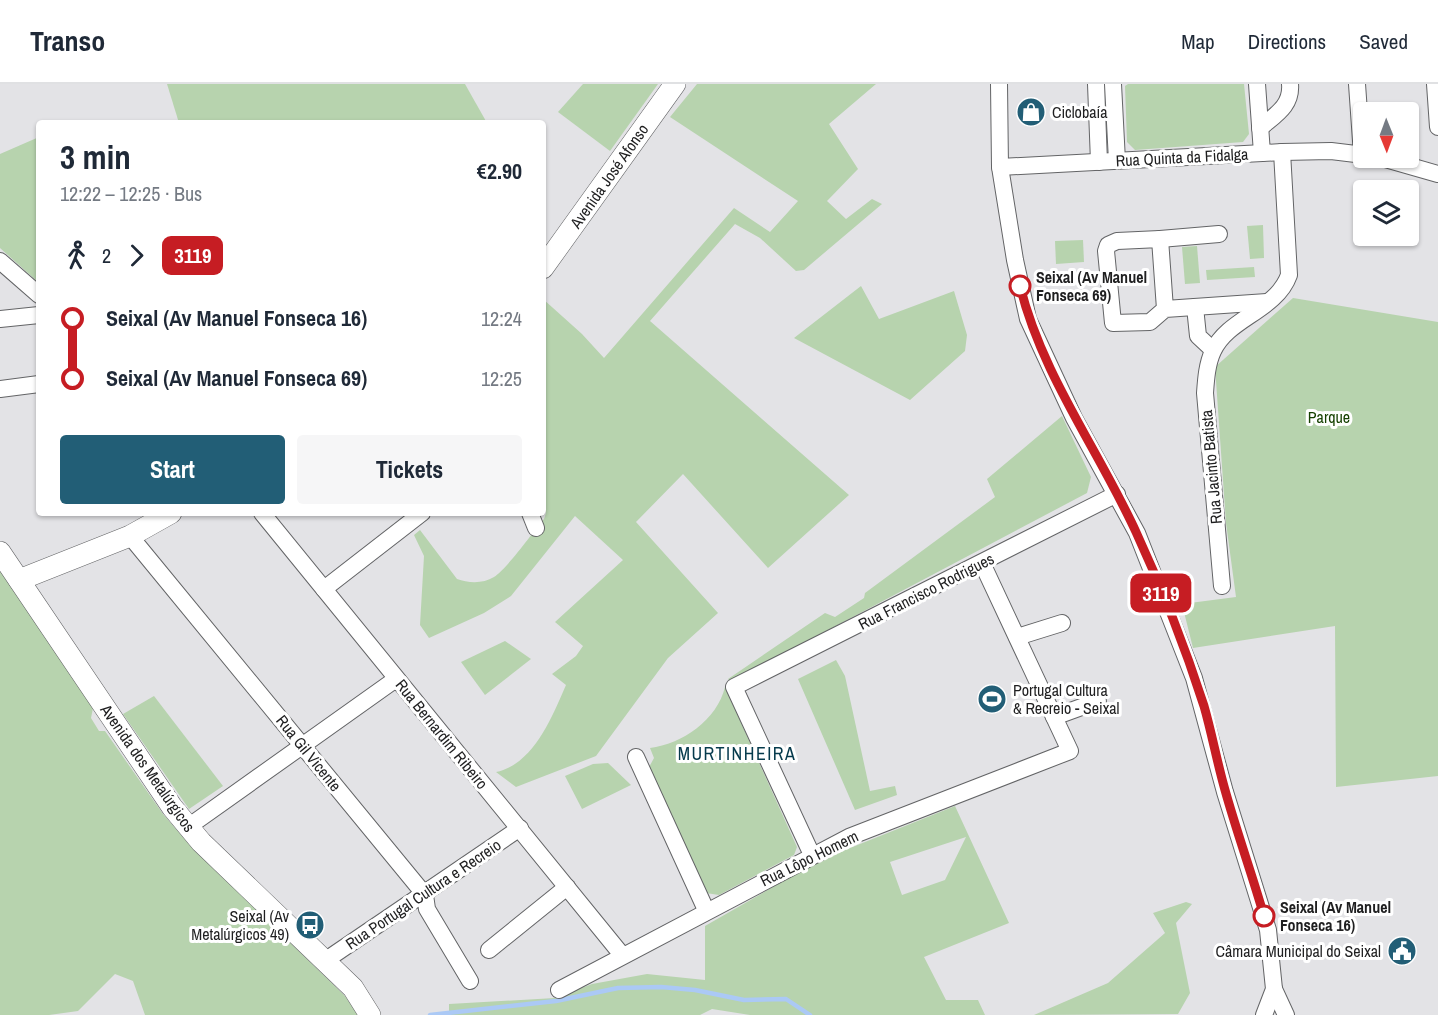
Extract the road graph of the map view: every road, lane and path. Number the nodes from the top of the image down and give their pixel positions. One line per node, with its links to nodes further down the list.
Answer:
1 (675, 84): 23 (main road, Avenida José Afonso)
2 (999, 84): 17 (street)
3 (1096, 84): 16 (street)
4 (1113, 84): 15 (street)
5 (1257, 84): 11 (street)
6 (1290, 84): 11 (street)
7 (1357, 84): 9 (street)
8 (1434, 84): 10 (street)
9 (1359, 102)
10 (1438, 127)
11 (1260, 129): 13 (street)
12 (1282, 152): 13 (street, Rua Quinta da Fidalga); 14 (street, Rua Quinta da Fidalga); 25 (street)
13 (1262, 153): 15 (street, Rua Quinta da Fidalga)
14 (1353, 154)
15 (1117, 161): 16 (street, Rua Quinta da Fidalga)
16 (1099, 162): 17 (street, Rua Quinta da Fidalga)
17 (1000, 167): 33 (street)
18 (1417, 168): 19 (street)
19 (1438, 174)
20 (1219, 234): 21 (street)
21 (1160, 239): 27 (street); 27 (street)
22 (0, 261): 24 (street)
23 (546, 264)
24 (36, 292)
25 (1268, 302): 26 (street); 30 (street)
26 (1195, 307): 27 (street); 30 (street)
27 (1165, 309)
28 (36, 315): 29 (street)
29 (0, 319)
30 (1213, 350): 41 (street, Rua Jacinto Batista)
31 (36, 384): 32 (street)
32 (0, 389)
33 (1117, 494): 39 (street, Rua Francisco Rodrigues); 60 (street)
34 (166, 516): 37 (main road)
35 (264, 516): 42 (street, Rua Bernardim Ribeiro)
36 (418, 516): 42 (street)
37 (130, 536): 40 (main road); 48 (street, Rua Gil Vicente)
38 (0, 552): 40 (main road, Avenida dos Metalúrgicos)
39 (982, 563): 44 (street); 52 (street, Rua Francisco Rodrigues)
40 (18, 580): 50 (main road, Avenida dos Metalúrgicos)
41 (1222, 586)
42 (324, 589): 45 (street, Rua Bernardim Ribeiro)
43 (1062, 623): 44 (street)
44 (1017, 637): 47 (street)
45 (396, 679): 48 (street); 51 (street, Rua Bernardim Ribeiro)
46 (1098, 701): 47 (street)
47 (1054, 717): 52 (street, Rua Lôpo Homem)
48 (302, 744): 50 (street); 54 (street, Rua Gil Vicente)
49 (636, 757): 55 (street)
50 (188, 827): 58 (main road, Avenida dos Metalúrgicos)
51 (520, 828): 53 (street, Rua Bernardim Ribeiro); 54 (street, Rua Portugal Cultura e Recreio)
52 (812, 855): 55 (street, Rua Lôpo Homem)
53 (567, 887): 56 (street); 57 (street, Rua Bernardim Ribeiro)
54 (425, 895): 58 (street, Rua Portugal Cultura e Recreio); 59 (street, Rua Gil Vicente)
55 (706, 910): 57 (street, Rua Lôpo Homem)
56 (489, 950)
57 (622, 955): 61 (street, Rua Lôpo Homem)
58 (326, 960): 62 (main road, Avenida dos Metalúrgicos)
59 (470, 981)
60 (1274, 989): 63 (street); 64 (street)
61 (559, 990)
62 (370, 1015)
63 (1264, 1015)
64 (1286, 1015)

